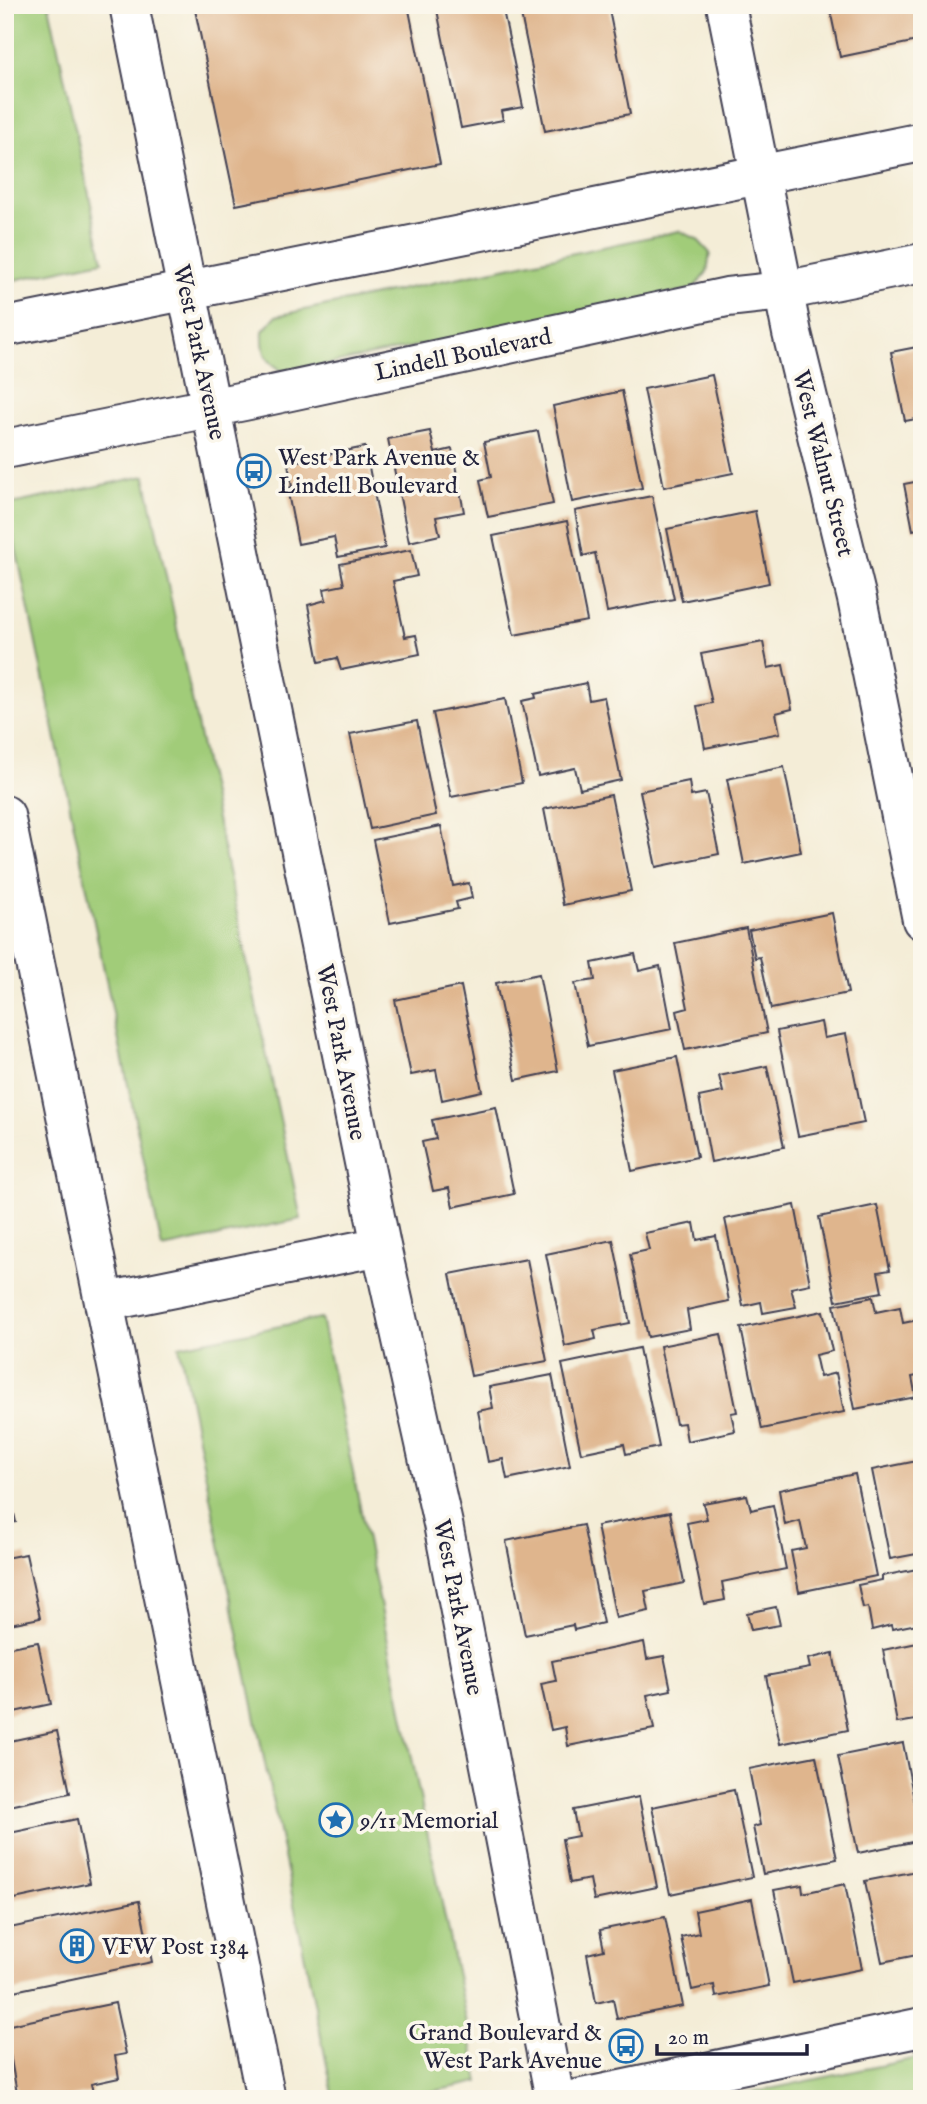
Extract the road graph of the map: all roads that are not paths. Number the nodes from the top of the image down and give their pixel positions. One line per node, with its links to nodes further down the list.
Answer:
1 (129, 5): 6 (main road, West Park Avenue)
2 (726, 5): 4 (main road, West Walnut Street)
3 (922, 142): 4 (main road)
4 (760, 174): 6 (main road); 7 (main road, West Walnut Street)
5 (922, 263): 7 (main road, Lindell Boulevard)
6 (187, 289): 8 (main road); 9 (main road, West Park Avenue)
7 (783, 291): 9 (main road, Lindell Boulevard); 12 (main road, West Walnut Street)
8 (5, 327)
9 (212, 408): 10 (main road, Lindell Boulevard); 13 (main road, West Park Avenue)
10 (5, 449)
11 (5, 816): 14 (main road)
12 (922, 920)
13 (381, 1246): 14 (main road); 17 (main road, West Park Avenue)
14 (104, 1302): 16 (main road)
15 (922, 2027): 18 (main road)
16 (267, 2099)
17 (555, 2099)
18 (577, 2099)

